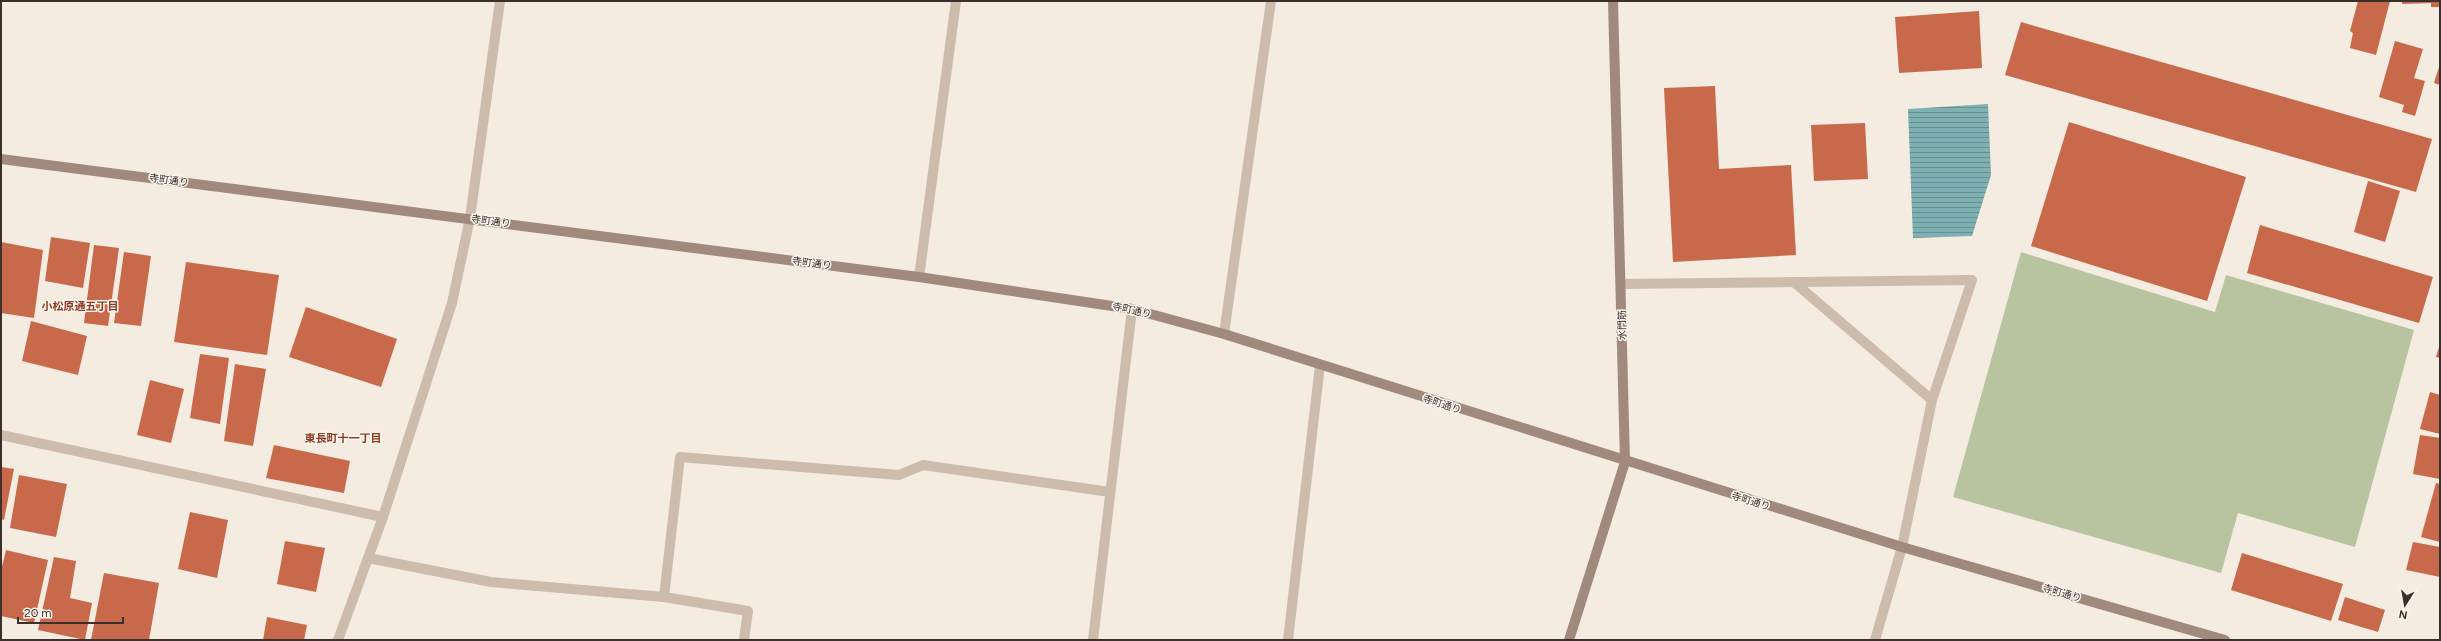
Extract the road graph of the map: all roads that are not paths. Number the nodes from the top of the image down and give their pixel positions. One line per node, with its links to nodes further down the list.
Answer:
1 (500, 1): 6 (street)
2 (956, 1): 7 (street)
3 (1270, 1): 11 (street)
4 (1613, 1): 9 (street, 水門筋)
5 (1, 159): 6 (street, 寺町通り)
6 (470, 218): 7 (street, 寺町通り); 17 (street)
7 (919, 277): 10 (street, 寺町通り)
8 (1795, 283): 9 (street); 13 (street); 13 (street)
9 (1621, 284): 15 (street, 水門筋)
10 (1132, 308): 11 (street, 寺町通り); 16 (street)
11 (1224, 334): 12 (street, 寺町通り)
12 (1320, 364): 15 (street, 寺町通り); 24 (street)
13 (1932, 400): 18 (street)
14 (1, 435): 17 (street)
15 (1625, 462): 18 (street, 寺町通り); 25 (street, 水門筋)
16 (1110, 492): 20 (street); 23 (street)
17 (383, 518): 19 (street)
18 (1902, 547): 26 (street); 27 (street, 寺町通り)
19 (368, 558): 20 (street); 21 (street)
20 (664, 597): 22 (street)
21 (338, 640)
22 (744, 640)
23 (1093, 640)
24 (1288, 640)
25 (1569, 640)
26 (1875, 640)
27 (2225, 640)

